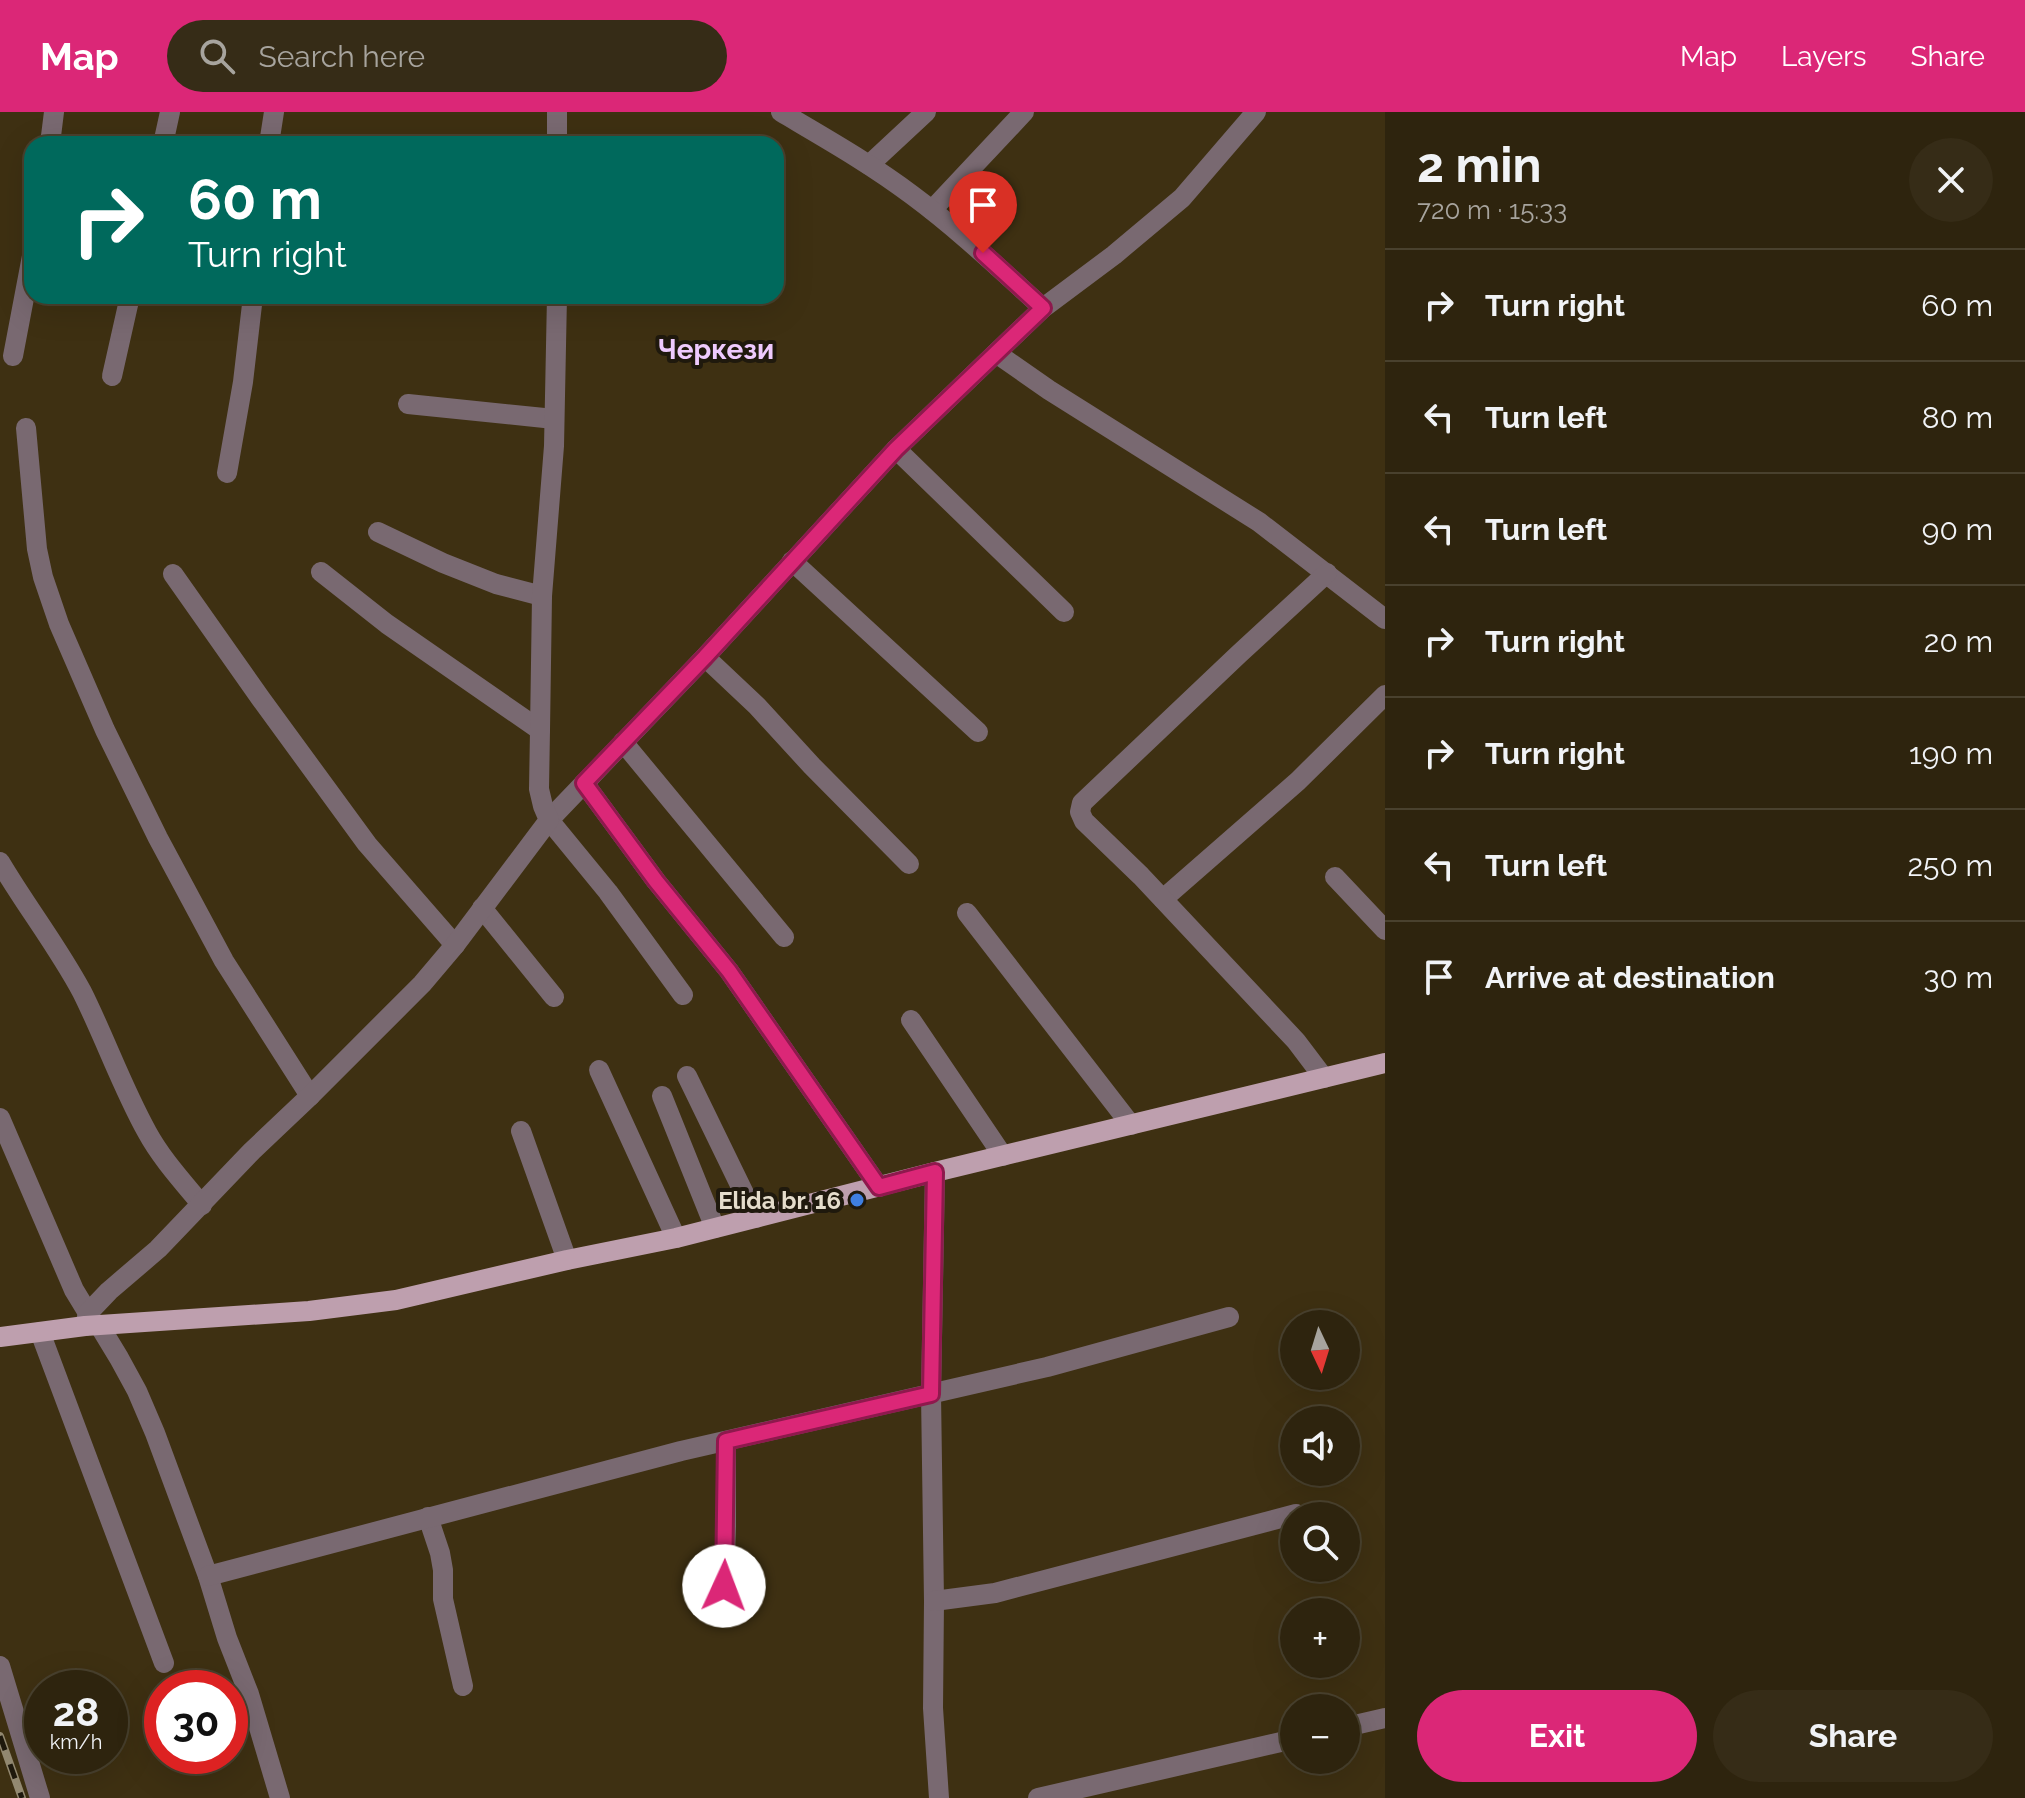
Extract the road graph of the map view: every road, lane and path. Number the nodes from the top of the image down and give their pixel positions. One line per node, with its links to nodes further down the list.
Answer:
1 (54, 112): 9 (street)
2 (170, 112): 10 (street)
3 (274, 112): 11 (street)
4 (557, 112): 12 (street)
5 (781, 112): 13 (street)
6 (926, 112): 13 (street)
7 (1024, 112): 14 (street)
8 (1256, 112): 19 (street)
9 (51, 136)
10 (165, 136)
11 (270, 136)
12 (557, 136)
13 (869, 165): 14 (street)
14 (932, 210): 19 (street)
15 (24, 298): 21 (street)
16 (128, 304): 22 (street)
17 (252, 304): 27 (street)
18 (557, 304): 24 (street)
19 (1043, 308): 20 (street)
20 (996, 353): 26 (street); 31 (street)
21 (13, 356)
22 (112, 376)
23 (408, 404): 24 (street)
24 (554, 419): 33 (street)
25 (26, 428): 59 (street)
26 (896, 449): 29 (street); 34 (street)
27 (227, 473)
28 (378, 532): 33 (street)
29 (792, 561): 36 (street); 39 (street)
30 (321, 572): 38 (street)
31 (1327, 573): 35 (street); 46 (street)
32 (173, 574): 51 (street)
33 (542, 596): 38 (street)
34 (1064, 612)
35 (1385, 619)
36 (705, 657): 40 (street); 44 (street)
37 (1385, 695): 46 (street)
38 (540, 730): 42 (street)
39 (978, 732)
40 (623, 742): 41 (street); 50 (street)
41 (584, 783): 42 (street); 66 (street)
42 (549, 820): 47 (street); 52 (street)
43 (0, 862): 67 (street)
44 (909, 864)
45 (1335, 877): 49 (street)
46 (1163, 899): 58 (street)
47 (482, 908): 51 (street); 53 (street)
48 (967, 913): 62 (street)
49 (1385, 930)
50 (784, 937)
51 (455, 945): 59 (street)
52 (683, 995)
53 (554, 997)
54 (911, 1020): 64 (street)
55 (1385, 1063): 58 (main road)
56 (599, 1070): 70 (street)
57 (687, 1076): 68 (street)
58 (1324, 1078): 62 (main road)
59 (310, 1096): 67 (street)
60 (662, 1096): 69 (street)
61 (0, 1118): 73 (street)
62 (1131, 1125): 64 (main road)
63 (521, 1131): 71 (street)
64 (1003, 1156): 65 (main road)
65 (935, 1172): 66 (main road); 76 (street)
66 (879, 1187): 68 (main road)
67 (202, 1205): 73 (street)
68 (756, 1218): 69 (main road)
69 (715, 1228): 70 (main road)
70 (676, 1238): 71 (main road)
71 (567, 1260): 73 (main road)
72 (1229, 1317): 76 (street)
73 (91, 1321): 74 (main road); 80 (street)
74 (40, 1332): 75 (main road); 83 (street)
75 (0, 1337)
76 (931, 1394): 77 (street); 81 (street)
77 (726, 1441): 78 (street); 82 (street)
78 (428, 1517): 80 (street); 85 (street)
79 (1280, 1518): 81 (street)
80 (208, 1576): 90 (street)
81 (934, 1601): 91 (street)
82 (723, 1617)
83 (164, 1663)
84 (0, 1666): 89 (street)
85 (463, 1686)
86 (1385, 1718): 87 (street)
87 (1360, 1724)
88 (1280, 1742): 92 (street)
89 (40, 1798)
90 (280, 1798)
91 (939, 1798)
92 (1038, 1798)

